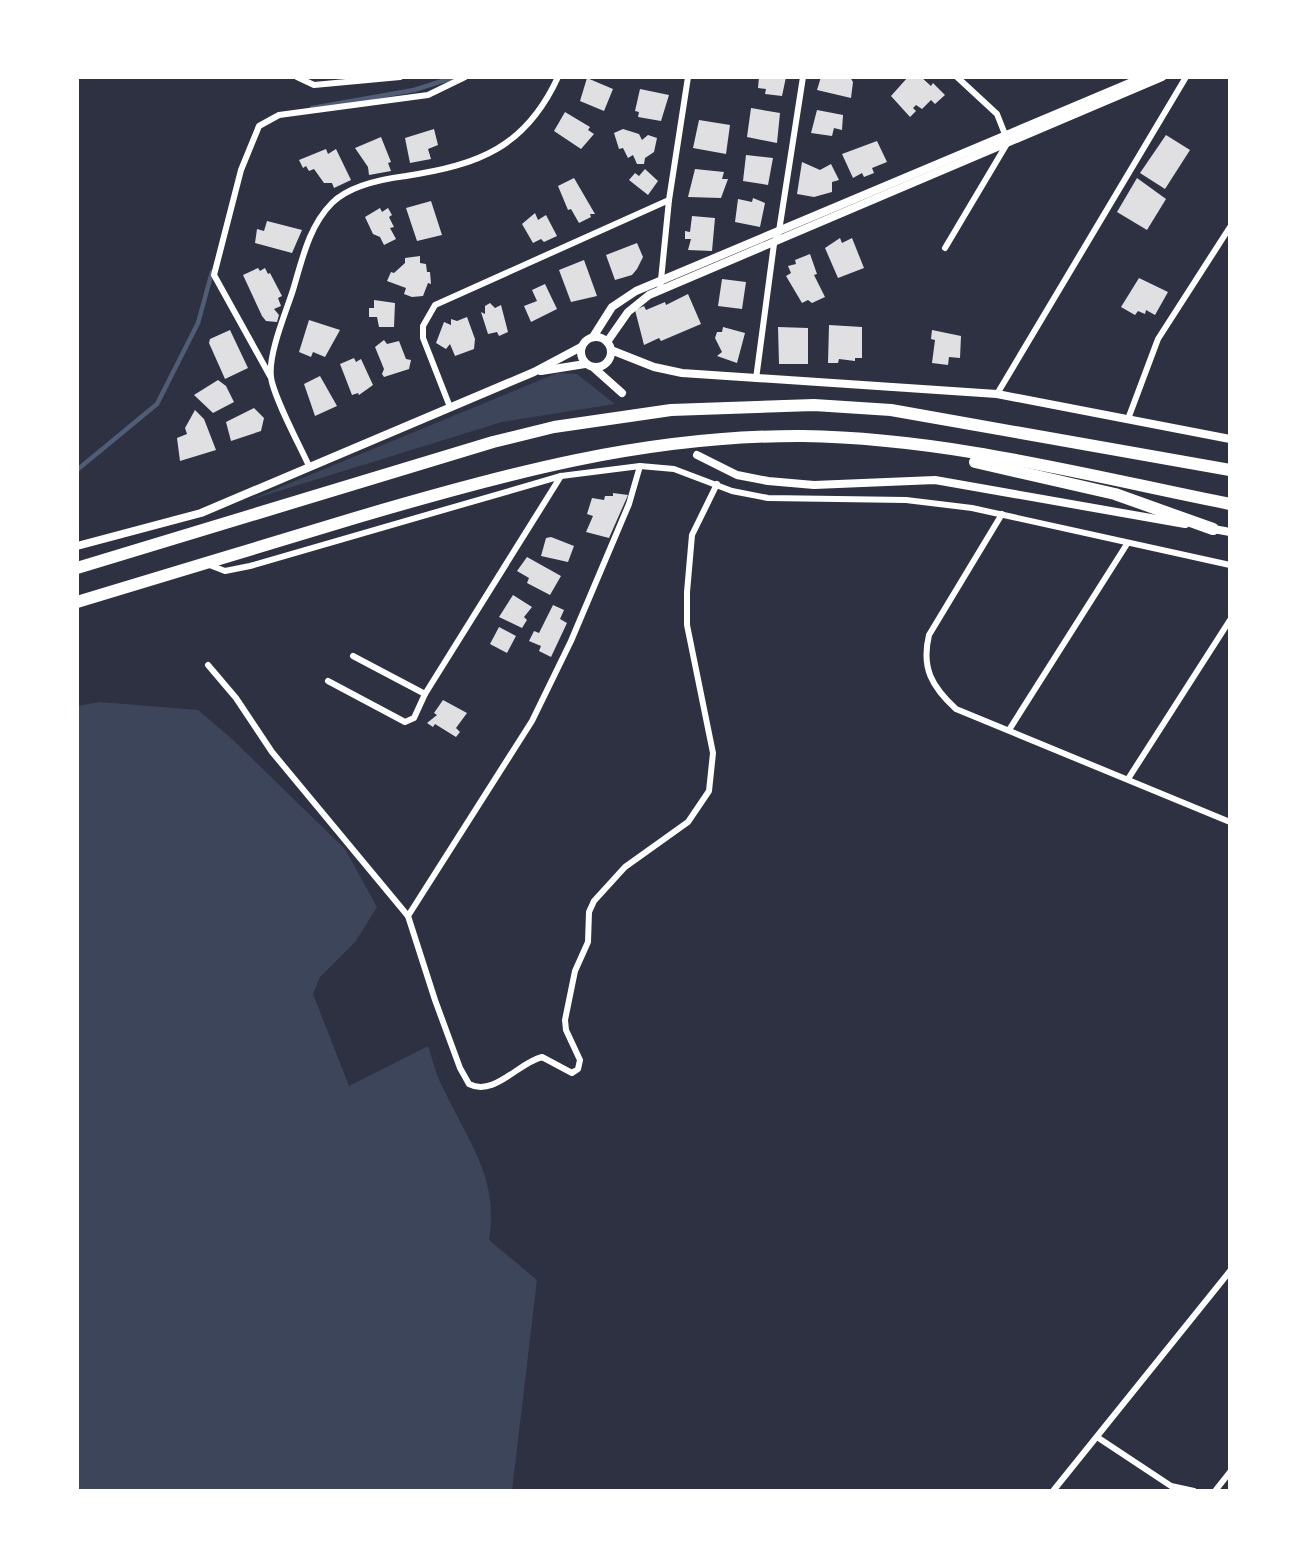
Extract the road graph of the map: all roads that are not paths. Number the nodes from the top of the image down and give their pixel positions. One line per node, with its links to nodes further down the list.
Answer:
1 (297, 77): 2 (street)
2 (400, 77)
3 (466, 77): 24 (street)
4 (558, 77): 24 (street)
5 (688, 77): 12 (street)
6 (803, 77): 14 (street)
7 (957, 77): 11 (street)
8 (1144, 77): 11 (street)
9 (1162, 77): 11 (street)
10 (1186, 77): 27 (street)
11 (1007, 138): 14 (street); 15 (street); 16 (street)
12 (669, 200): 17 (street); 28 (street)
13 (1230, 227): 29 (street)
14 (779, 231): 15 (street); 17 (street)
15 (774, 244): 17 (street); 25 (street)
16 (945, 248)
17 (661, 286): 18 (street); 20 (street)
18 (593, 337): 19 (street); 20 (street)
19 (581, 346): 21 (street); 23 (street)
20 (609, 346): 22 (street); 25 (street)
21 (585, 364): 22 (street); 23 (street)
22 (594, 368): 26 (street)
23 (534, 372): 28 (street)
24 (271, 377): 33 (street)
25 (756, 379): 27 (street)
26 (622, 393)
27 (997, 394): 29 (street)
28 (450, 407): 33 (street)
29 (1128, 419): 30 (street)
30 (1230, 439)
31 (892, 443): 38 (highway); 40 (highway); 44 (highway)
32 (697, 455): 40 (street)
33 (309, 466): 43 (street)
34 (640, 466): 36 (street); 37 (street); 56 (street)
35 (1230, 470): 46 (highway)
36 (561, 476): 44 (street); 52 (street)
37 (717, 484): 39 (street); 56 (street)
38 (1230, 504)
39 (1002, 514): 42 (street); 53 (street)
40 (1213, 529): 41 (street)
41 (1230, 532)
42 (1127, 544): 45 (street); 53 (street)
43 (77, 546)
44 (206, 563): 47 (highway)
45 (1230, 565)
46 (77, 568)
47 (77, 603)
48 (1230, 620): 54 (street)
49 (353, 656): 52 (street)
50 (208, 665): 56 (street)
51 (328, 681): 52 (street)
52 (425, 694)
53 (1009, 730): 54 (street)
54 (1128, 779): 55 (street)
55 (1230, 822)
56 (408, 916)
57 (1230, 1270): 58 (street)
58 (1097, 1437): 60 (street); 61 (street)
59 (1230, 1472): 62 (street)
60 (1053, 1491)
61 (1194, 1491)
62 (1215, 1491)

